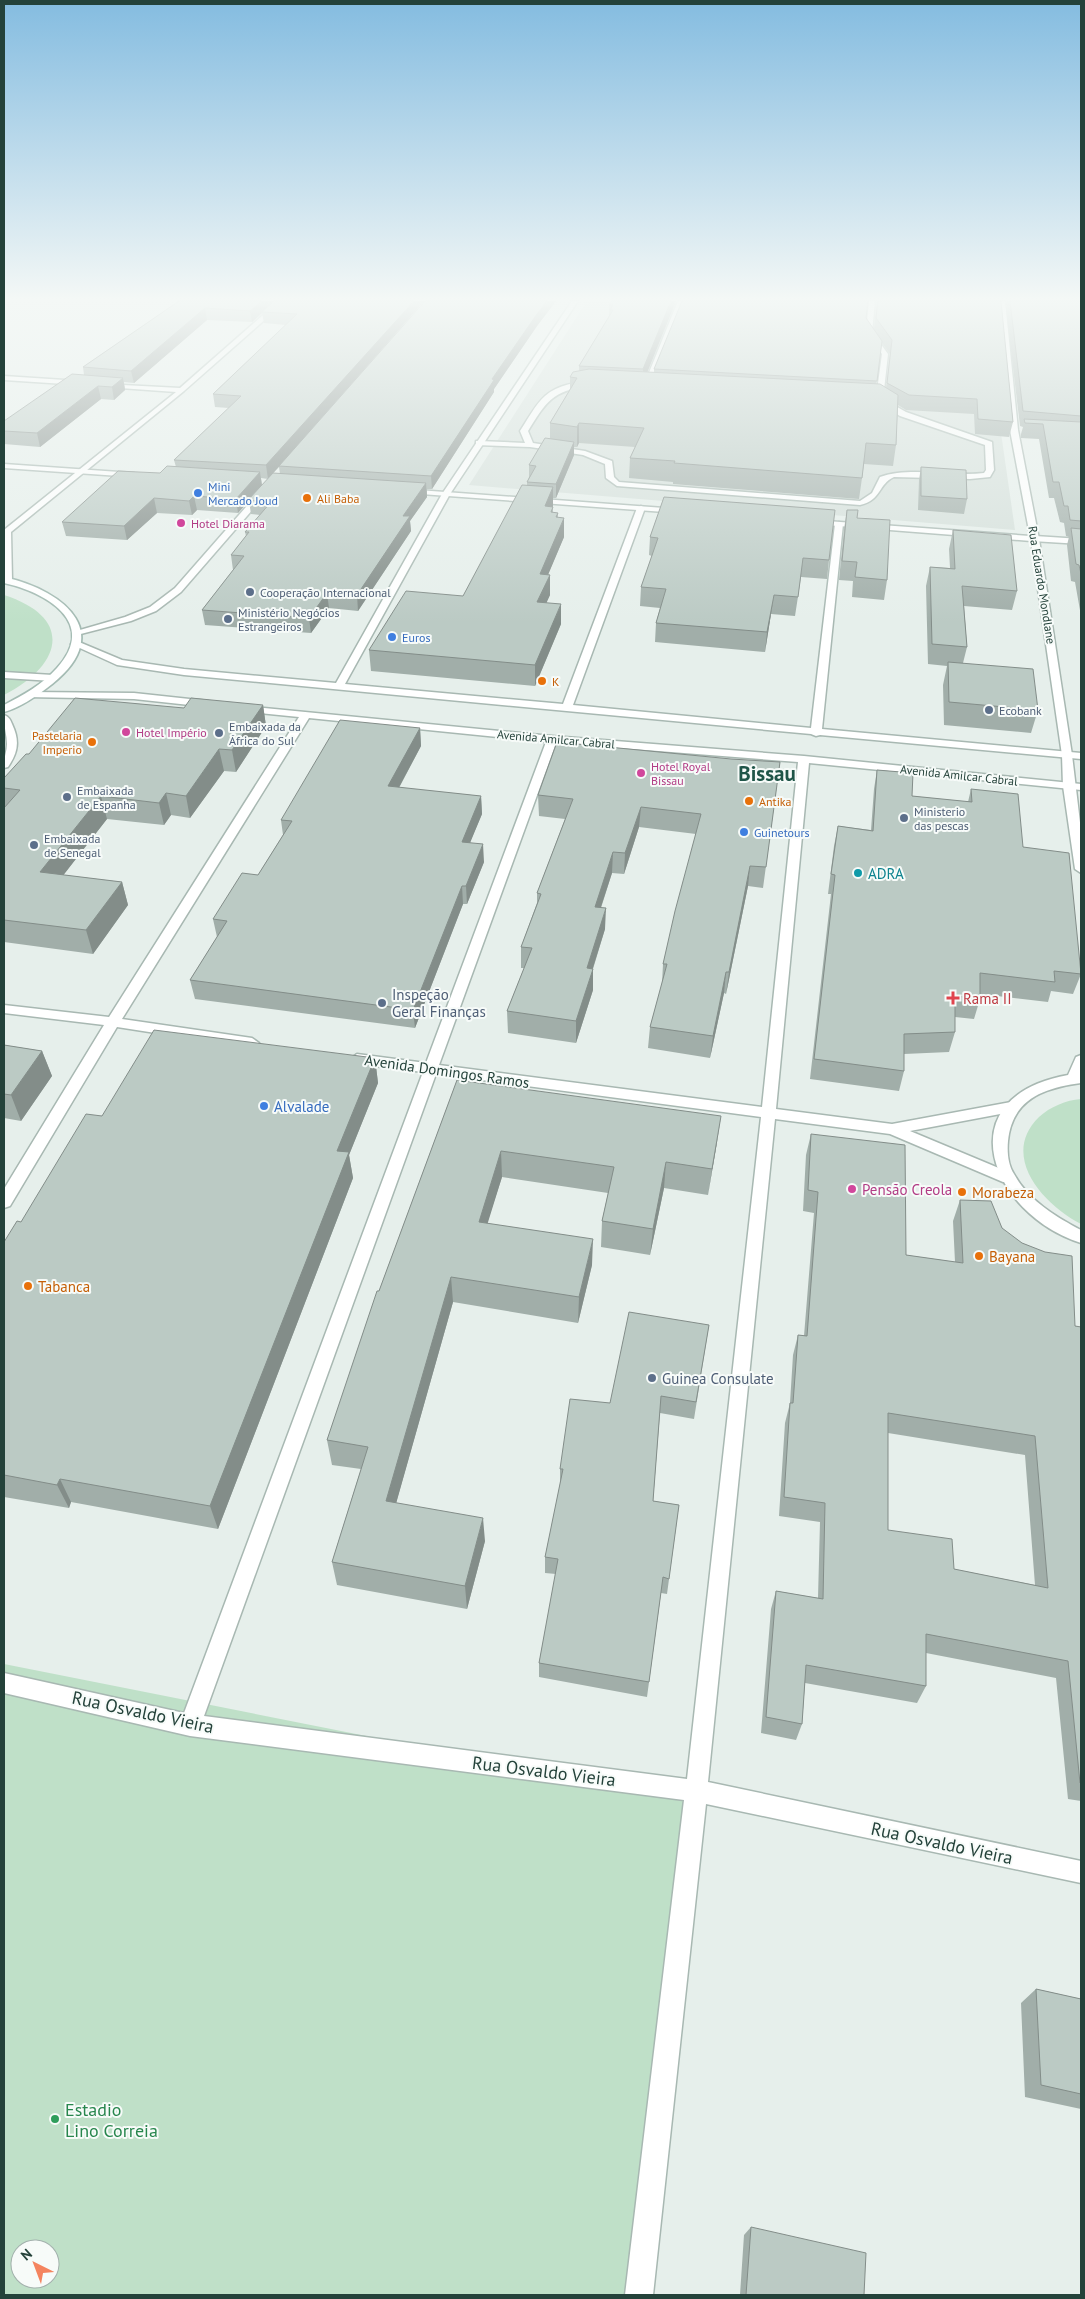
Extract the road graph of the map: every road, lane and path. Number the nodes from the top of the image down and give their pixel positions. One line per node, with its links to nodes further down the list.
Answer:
1 (160, 408): 9 (street)
2 (502, 408): 6 (street)
3 (539, 408): 7 (street)
4 (893, 408): 7 (street)
5 (1016, 408): 19 (street, Rua Eduardo Mondlane)
6 (479, 443): 7 (street); 13 (street)
7 (530, 445)
8 (4, 466): 9 (street)
9 (82, 472): 10 (street); 18 (street)
10 (139, 476)
11 (272, 482): 22 (street)
12 (398, 491): 13 (street)
13 (446, 494): 14 (street); 25 (street)
14 (641, 508): 15 (street); 28 (street)
15 (689, 512)
16 (802, 521): 17 (street)
17 (839, 524): 19 (street); 31 (street)
18 (5, 533): 21 (street)
19 (1035, 539): 20 (street); 33 (street, Rua Eduardo Mondlane)
20 (1081, 542)
21 (6, 580): 22 (street)
22 (76, 639): 24 (street); 25 (street, Avenida Amilcar Cabral)
23 (4, 675): 24 (street)
24 (53, 678): 26 (street)
25 (339, 686): 28 (street, Avenida Amilcar Cabral)
26 (30, 695): 27 (street); 29 (street, Avenida Amilcar Cabral)
27 (4, 709)
28 (566, 709): 31 (street, Avenida Amilcar Cabral)
29 (305, 716): 32 (street, Avenida Amilcar Cabral); 41 (street)
30 (4, 718): 36 (street)
31 (816, 733): 33 (street, Avenida Amilcar Cabral)
32 (552, 739): 35 (street, Avenida Amilcar Cabral); 45 (street)
33 (1067, 755): 34 (street, Avenida Amilcar Cabral); 37 (street, Rua Eduardo Mondlane)
34 (1081, 756)
35 (804, 760): 37 (street, Avenida Amilcar Cabral); 48 (street)
36 (4, 765)
37 (1069, 786): 38 (street, Avenida Amilcar Cabral); 39 (street, Rua Eduardo Mondlane)
38 (1081, 787)
39 (1081, 869)
40 (4, 1009): 41 (street)
41 (113, 1022): 42 (street); 51 (street)
42 (267, 1045)
43 (344, 1057): 45 (street, Avenida Domingos Ramos)
44 (1081, 1060): 46 (street)
45 (430, 1070): 48 (street, Avenida Domingos Ramos); 54 (street)
46 (1077, 1078): 47 (street)
47 (1011, 1107): 49 (street, Avenida Domingos Ramos); 50 (street)
48 (770, 1112): 49 (street, Avenida Domingos Ramos); 55 (street)
49 (892, 1129): 50 (street, Avenida Domingos Ramos)
50 (1008, 1178): 52 (street)
51 (4, 1202)
52 (1081, 1237)
53 (4, 1683): 54 (street, Rua Osvaldo Vieira)
54 (190, 1725): 55 (street, Rua Osvaldo Vieira)
55 (697, 1791): 56 (street, Rua Osvaldo Vieira); 57 (street)
56 (1081, 1872)
57 (639, 2295)

